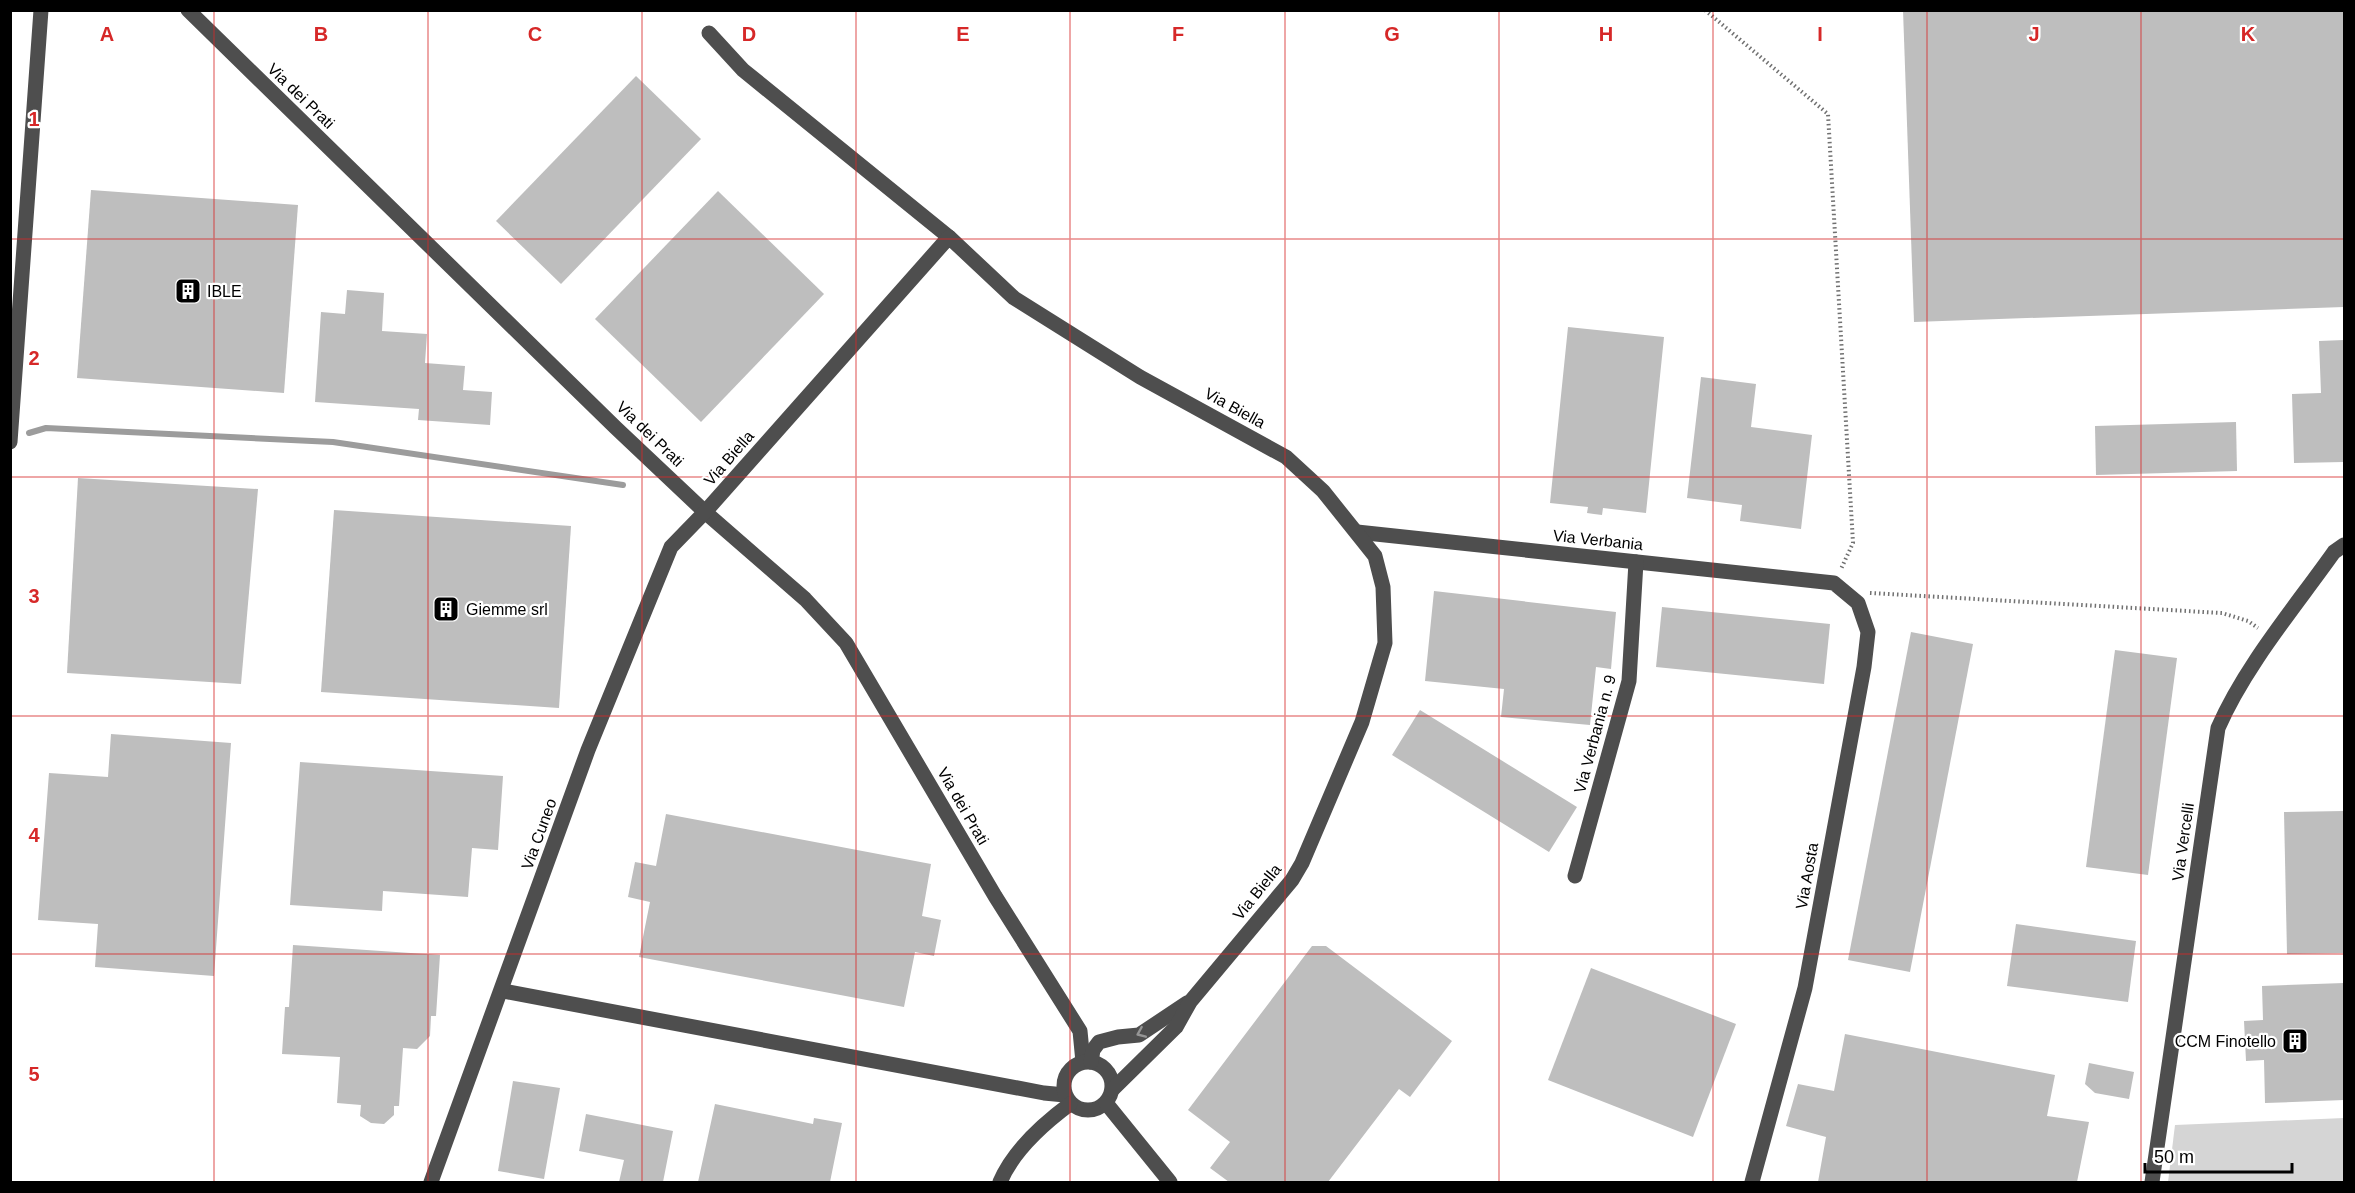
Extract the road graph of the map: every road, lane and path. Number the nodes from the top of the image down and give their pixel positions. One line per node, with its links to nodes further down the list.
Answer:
1 (41, 10): 6 (street)
2 (188, 10): 7 (street, Via dei Prati)
3 (1705, 10): 11 (path)
4 (710, 33): 5 (street)
5 (949, 237): 7 (street, Via Biella); 8 (street, Via Biella)
6 (10, 442)
7 (705, 512): 15 (street, Via Cuneo); 17 (street, Via dei Prati)
8 (1357, 532): 10 (street, Via Verbania); 16 (street, Via Biella)
9 (2344, 545): 13 (street, Via Vercelli)
10 (1636, 562): 11 (street, Via Verbania); 14 (street, Via Verbania n. 9)
11 (1834, 583): 12 (street)
12 (1858, 603): 13 (path); 23 (street, Via Aosta)
13 (2273, 638): 24 (street, Via Vercelli)
14 (1575, 876)
15 (502, 991): 19 (street); 20 (street, Via Cuneo)
16 (1190, 1002): 17 (street, Via Biella, one-way to 17); 18 (street, Via Biella)
17 (1087, 1062): 18 (street); 19 (street)
18 (1109, 1096): 19 (street); 22 (street)
19 (1068, 1099): 21 (street)
20 (432, 1182)
21 (1000, 1182)
22 (1170, 1182)
23 (1752, 1182)
24 (2152, 1182)

